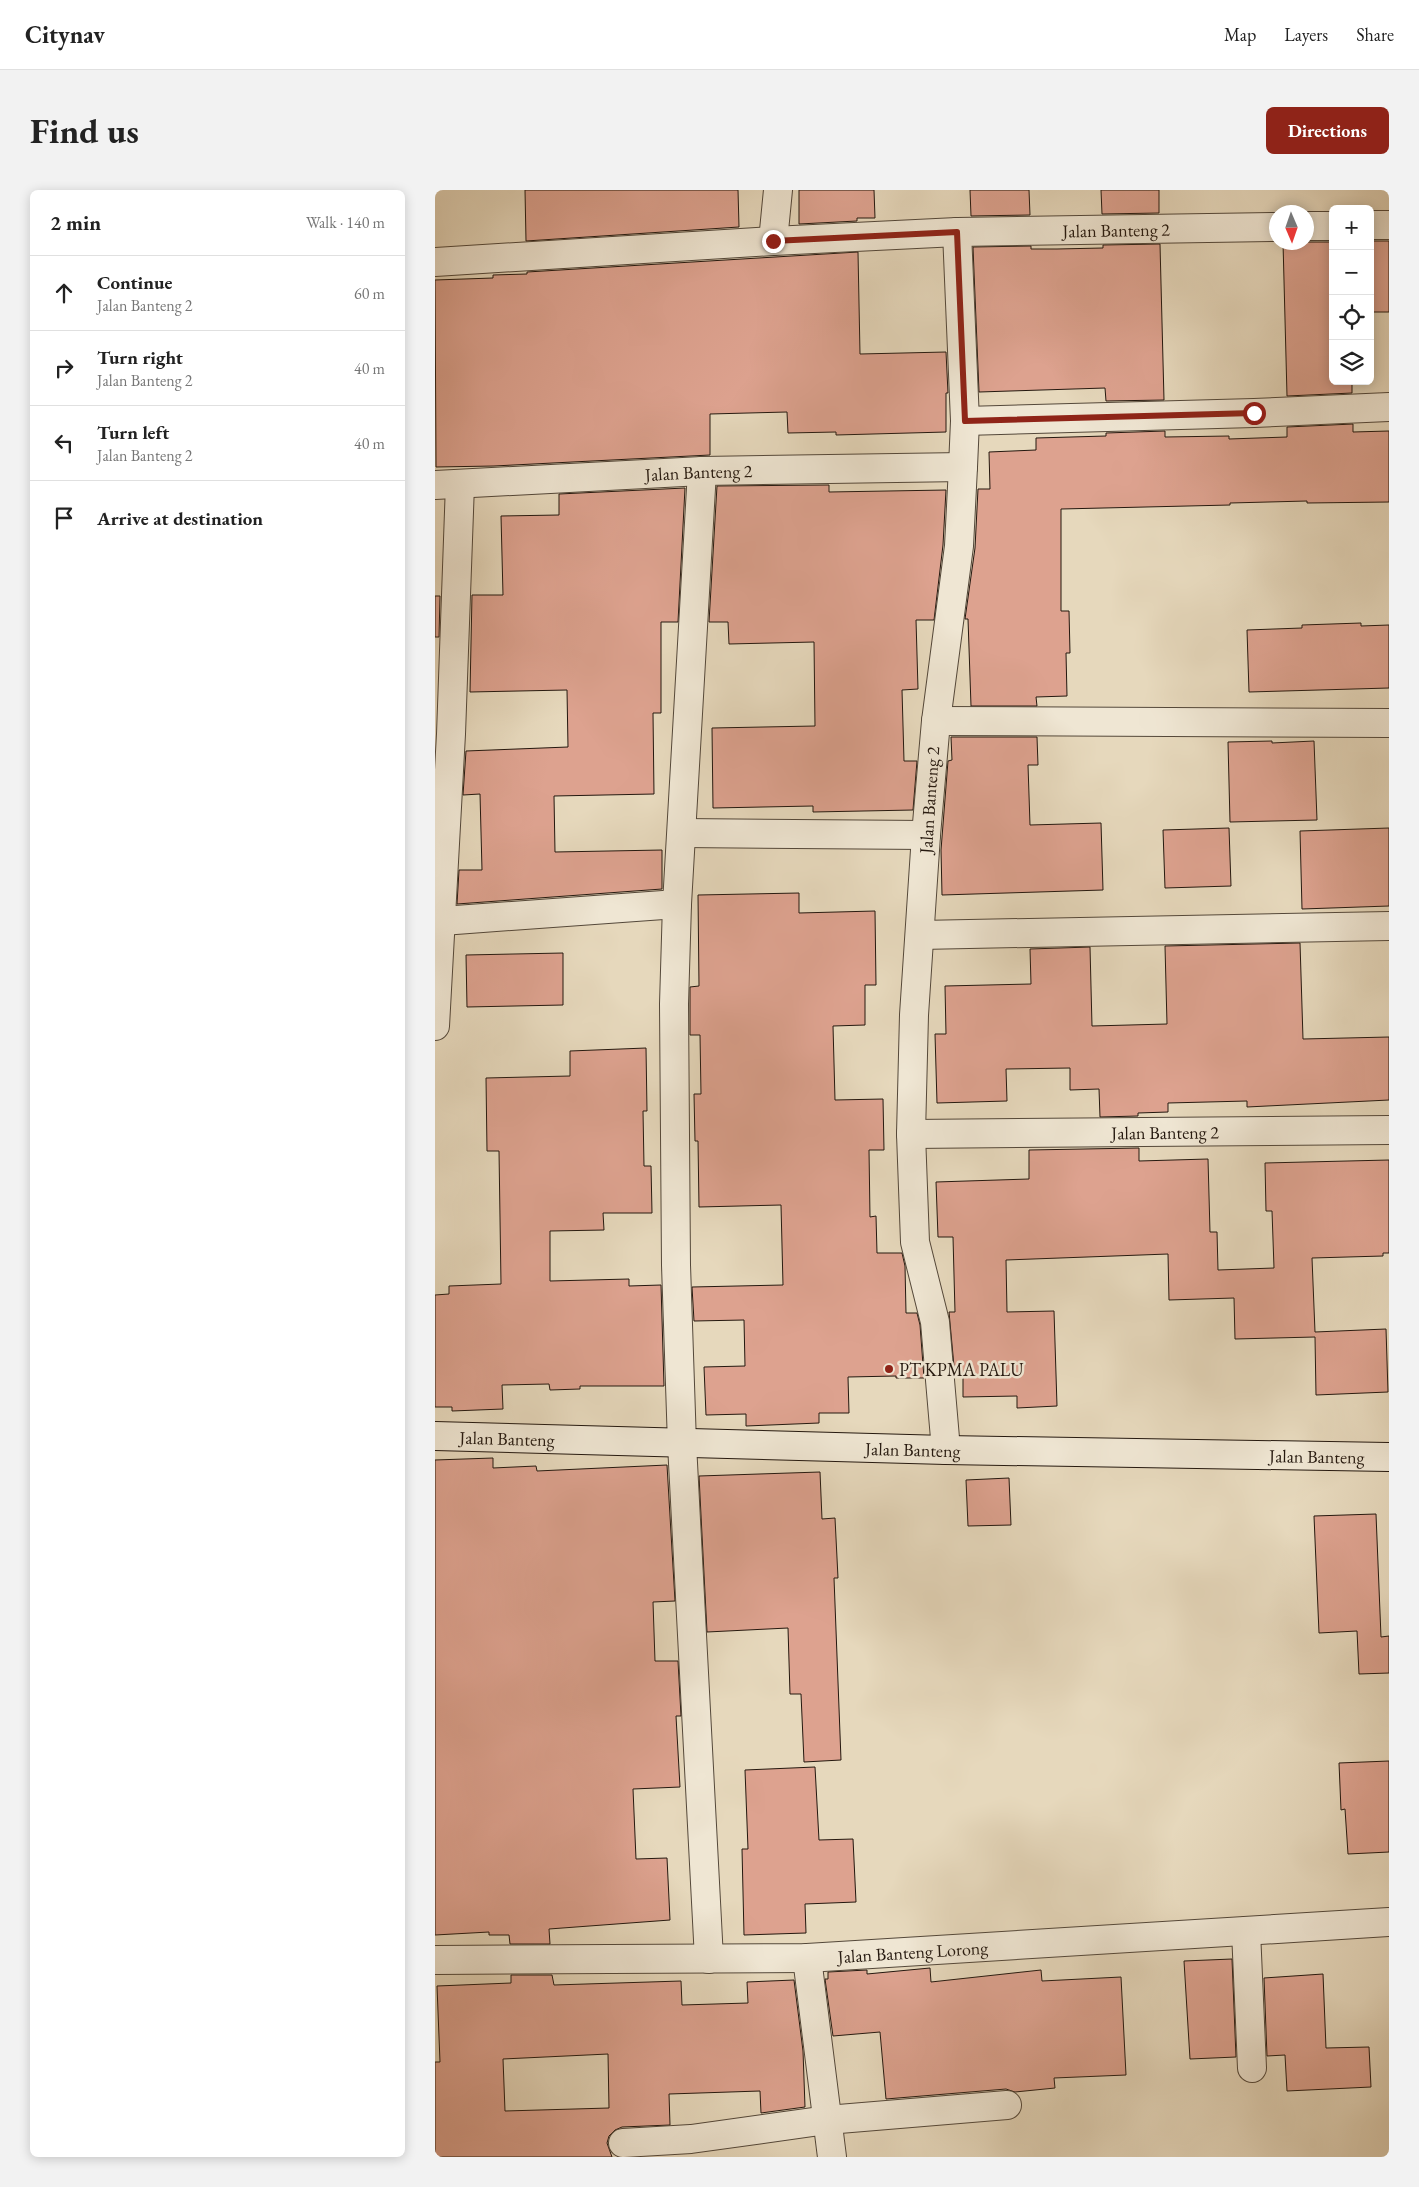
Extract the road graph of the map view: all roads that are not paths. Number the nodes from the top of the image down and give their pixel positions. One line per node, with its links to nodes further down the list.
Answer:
1 (777, 190): 8 (street)
2 (1374, 225): 3 (street)
3 (1389, 225)
4 (1314, 226): 5 (street)
5 (1329, 226)
6 (1269, 227): 7 (street, Jalan Banteng 2)
7 (957, 232): 8 (street, Jalan Banteng 2); 11 (street, Jalan Banteng 2)
8 (773, 241): 9 (street, Jalan Banteng 2)
9 (435, 262)
10 (1389, 407): 11 (street)
11 (965, 421): 12 (street, Jalan Banteng 2)
12 (963, 467): 13 (street, Jalan Banteng 2); 15 (street, Jalan Banteng 2)
13 (702, 471): 14 (street, Jalan Banteng 2); 18 (street)
14 (447, 484): 17 (street)
15 (936, 721): 16 (street); 19 (street, Jalan Banteng 2)
16 (1389, 723)
17 (443, 734): 20 (street)
18 (682, 833): 19 (street); 21 (street)
19 (926, 834): 24 (street, Jalan Banteng 2)
20 (440, 873): 22 (street)
21 (677, 904): 22 (street); 29 (street)
22 (442, 921): 25 (street)
23 (1389, 926): 24 (street)
24 (920, 935): 27 (street, Jalan Banteng 2)
25 (435, 1026)
26 (1389, 1130): 27 (street, Jalan Banteng 2)
27 (911, 1134): 30 (street, Jalan Banteng 2)
28 (435, 1436): 29 (street, Jalan Banteng)
29 (683, 1444): 30 (street, Jalan Banteng); 35 (street)
30 (946, 1450): 31 (street, Jalan Banteng)
31 (1389, 1457)
32 (1389, 1922): 33 (street, Jalan Banteng Lorong)
33 (1246, 1931): 34 (street, Jalan Banteng Lorong); 37 (street)
34 (807, 1958): 35 (street, Jalan Banteng Lorong); 39 (street)
35 (709, 1959): 36 (street, Jalan Banteng Lorong)
36 (435, 1960)
37 (1252, 2068)
38 (1007, 2105): 39 (street)
39 (827, 2120): 40 (street); 41 (street)
40 (623, 2143)
41 (832, 2157)

